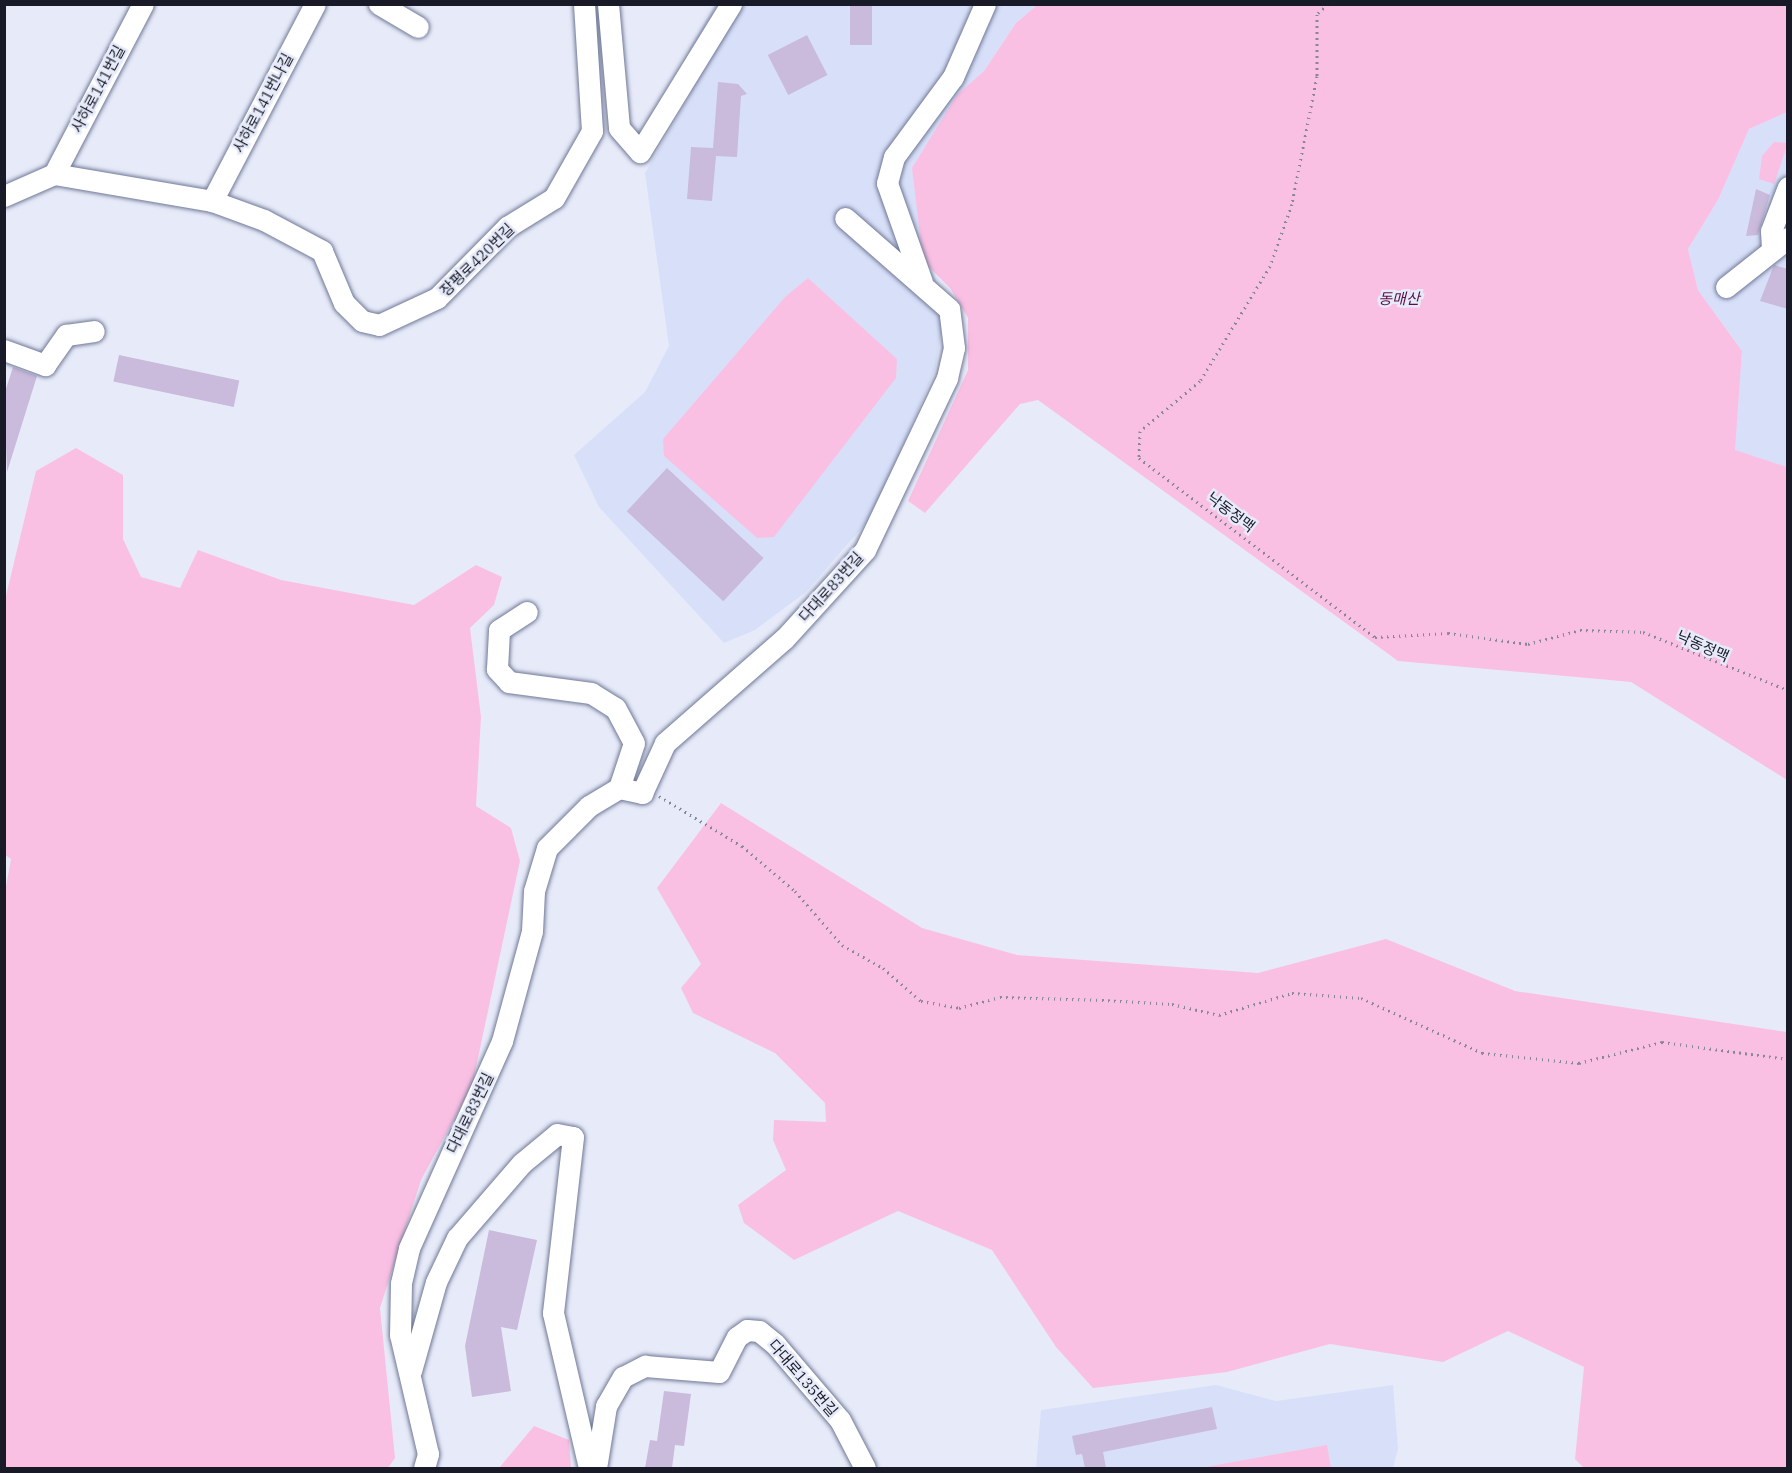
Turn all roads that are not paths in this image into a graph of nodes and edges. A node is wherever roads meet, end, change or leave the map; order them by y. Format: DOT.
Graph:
graph roads {
  1 [pos="143,4"];
  2 [pos="315,4"];
  3 [pos="379,4"];
  4 [pos="584,4"];
  5 [pos="608,4"];
  6 [pos="731,4"];
  7 [pos="986,4"];
  8 [pos="418,27"];
  9 [pos="54,174"];
  10 [pos="1788,188"];
  11 [pos="4,196"];
  12 [pos="212,201"];
  13 [pos="845,218"];
  14 [pos="1782,247"];
  15 [pos="1726,287"];
  16 [pos="924,288"];
  17 [pos="94,331"];
  18 [pos="4,350"];
  19 [pos="527,612"];
  20 [pos="619,788"];
  21 [pos="410,1374"];
  22 [pos="424,1468"];
  23 [pos="589,1468"];
  24 [pos="596,1468"];
  25 [pos="865,1468"];
  1 -- 9 [label="street, 사하로141번길"];
  2 -- 12 [label="street, 사하로141번나길"];
  3 -- 8 [label="street"];
  4 -- 12 [label="street, 장평로420번길"];
  5 -- 6 [label="street"];
  7 -- 16 [label="street"];
  9 -- 11 [label="street"];
  9 -- 12 [label="street, 장평로420번길"];
  10 -- 14 [label="street"];
  13 -- 16 [label="street, 다대로83번길"];
  14 -- 15 [label="street"];
  16 -- 20 [label="street, 다대로83번길"];
  17 -- 18 [label="street"];
  19 -- 20 [label="street"];
  20 -- 21 [label="street, 다대로83번길"];
  21 -- 22 [label="street, 다대로83번길"];
  21 -- 23 [label="street"];
  24 -- 25 [label="street, 다대로135번길"];
}
